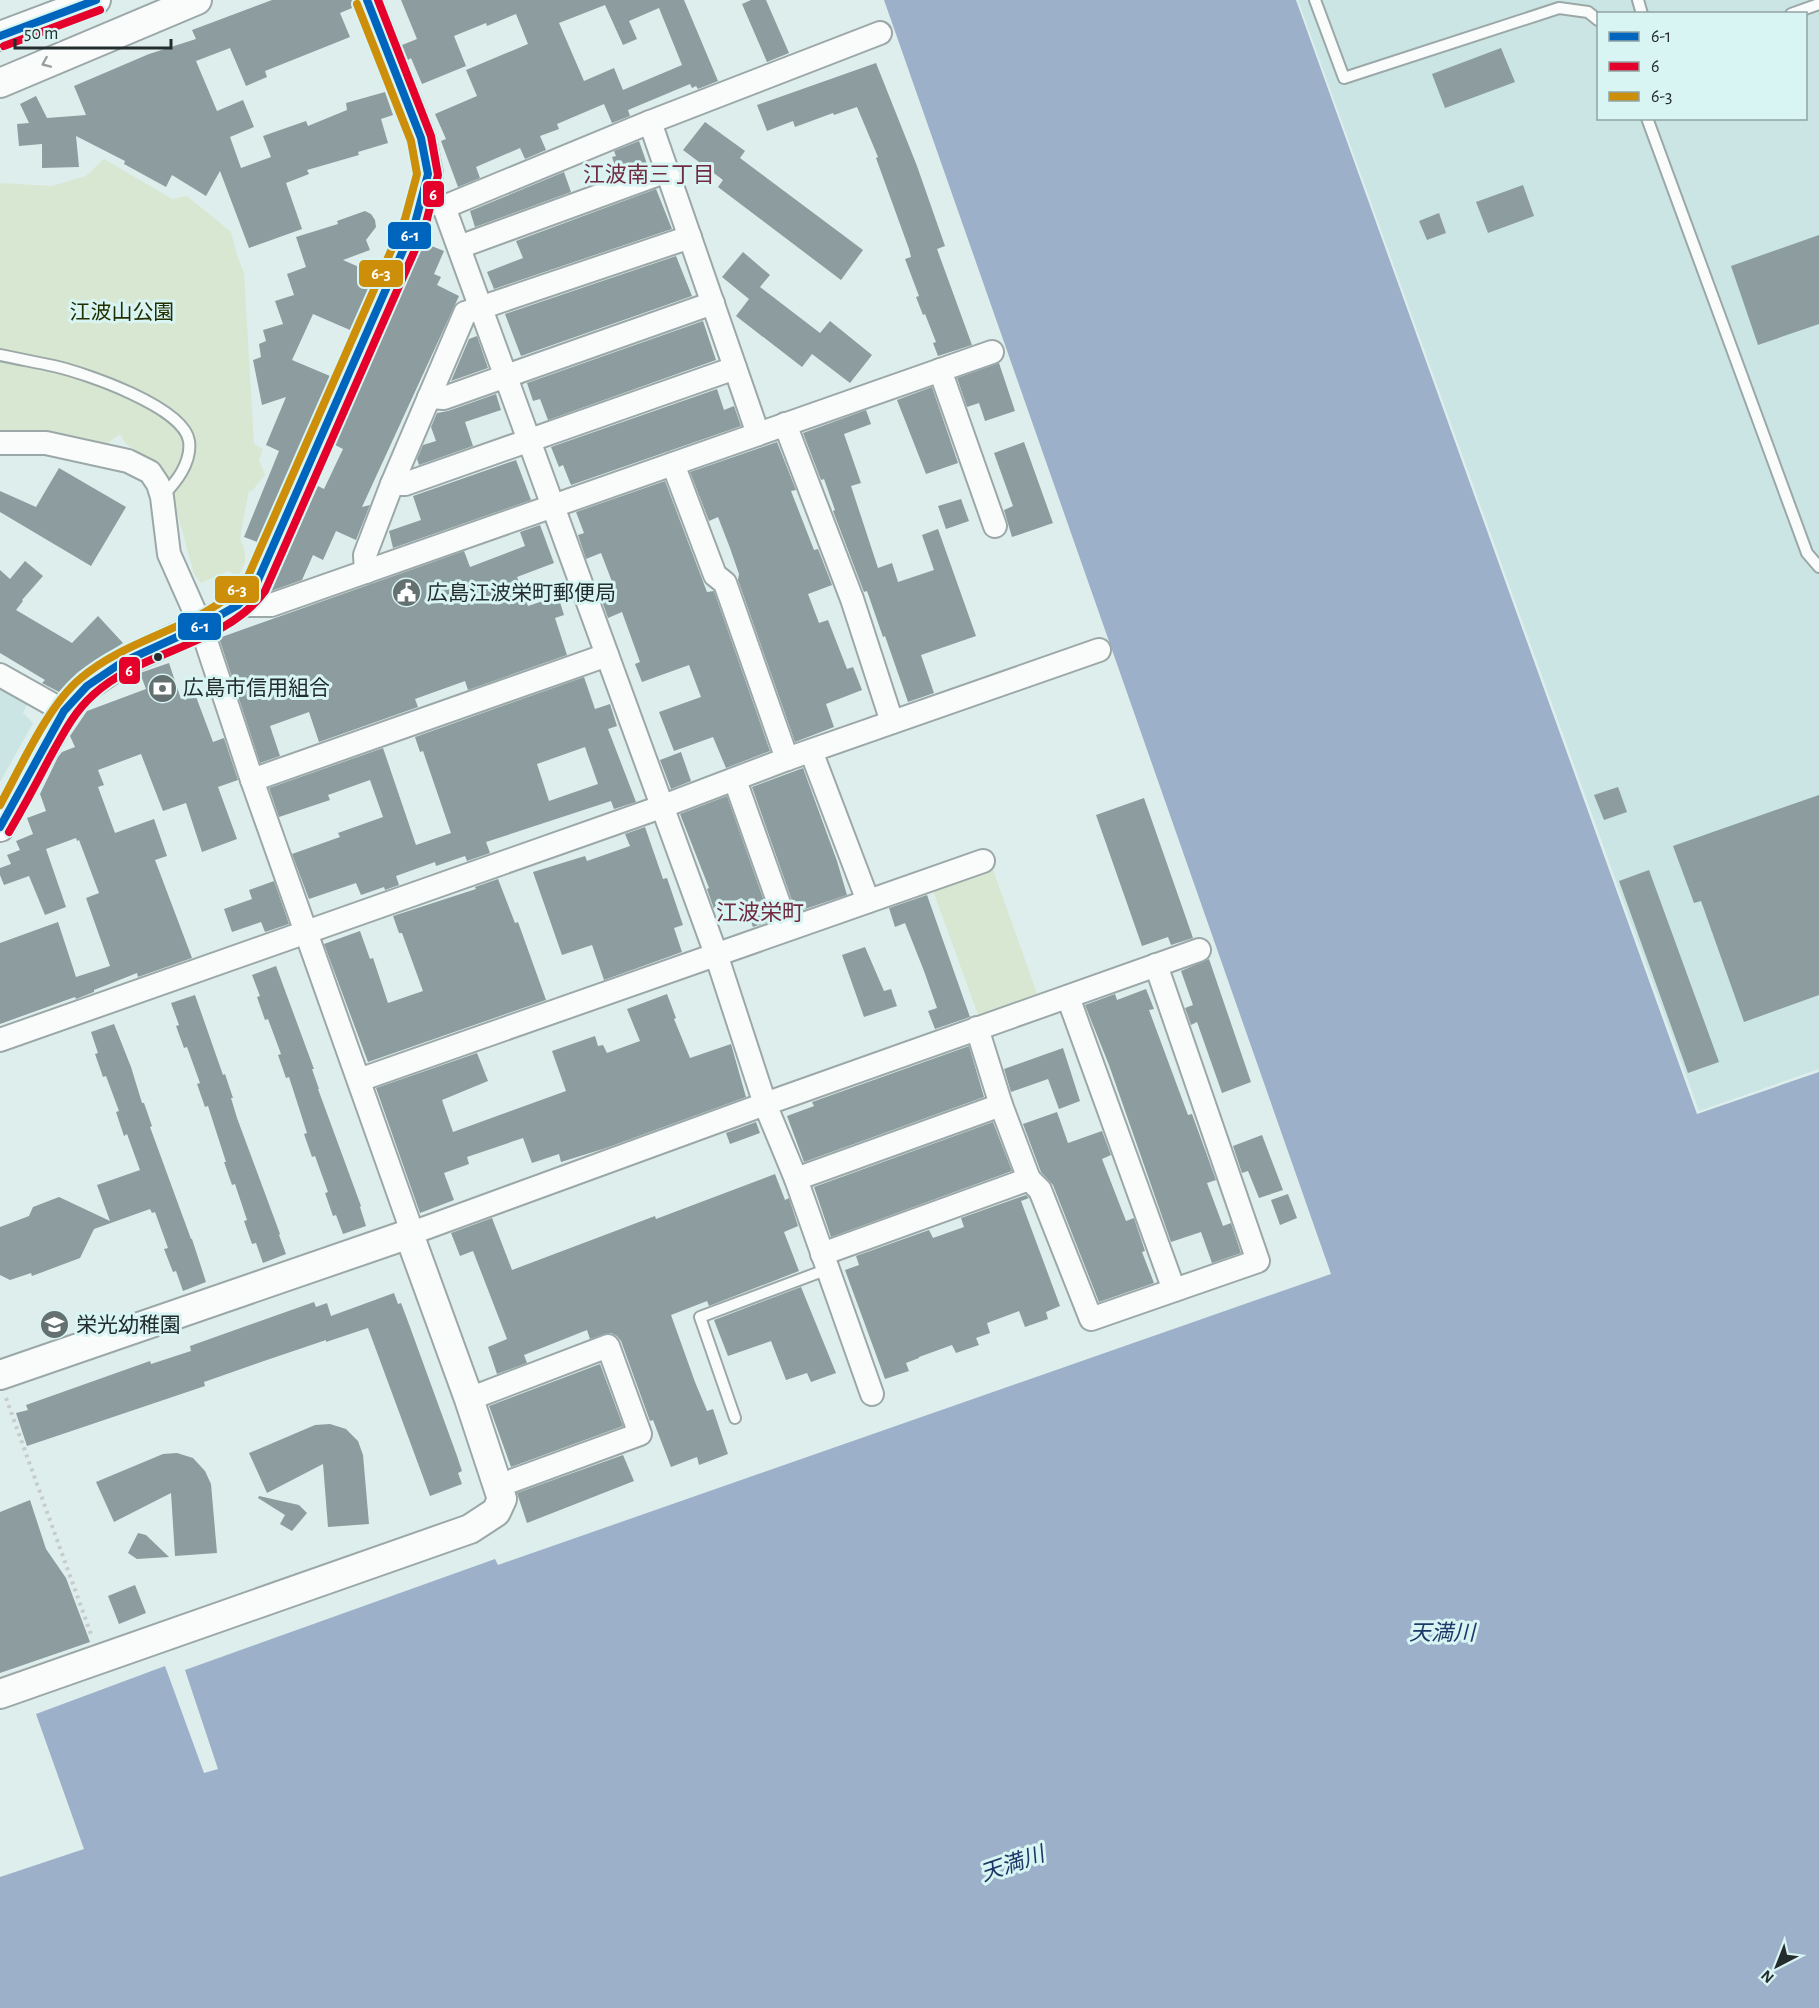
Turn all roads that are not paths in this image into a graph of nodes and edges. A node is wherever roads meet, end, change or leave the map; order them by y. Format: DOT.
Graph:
graph roads {
  1 [pos="96,0"];
  2 [pos="197,0"];
  3 [pos="367,0"];
  4 [pos="1315,0"];
  5 [pos="1819,4"];
  6 [pos="1797,12"];
  7 [pos="1597,19"];
  8 [pos="879,33"];
  9 [pos="0,36"];
  10 [pos="0,83"];
  11 [pos="1648,120"];
  12 [pos="650,122"];
  13 [pos="667,171"];
  14 [pos="434,202"];
  15 [pos="690,237"];
  16 [pos="459,247"];
  17 [pos="713,303"];
  18 [pos="481,308"];
  19 [pos="992,352"];
  20 [pos="0,355"];
  21 [pos="735,368"];
  22 [pos="940,370"];
  23 [pos="506,376"];
  24 [pos="429,397"];
  25 [pos="785,424"];
  26 [pos="758,434"];
  27 [pos="528,439"];
  28 [pos="0,443"];
  29 [pos="673,464"];
  30 [pos="392,484"];
  31 [pos="162,497"];
  32 [pos="552,506"];
  33 [pos="996,526"];
  34 [pos="1819,567"];
  35 [pos="366,573"];
  36 [pos="238,605"];
  37 [pos="201,626"];
  38 [pos="1099,650"];
  39 [pos="607,655"];
  40 [pos="0,675"];
  41 [pos="64,711"];
  42 [pos="892,722"];
  43 [pos="811,751"];
  44 [pos="787,759"];
  45 [pos="252,780"];
  46 [pos="735,780"];
  47 [pos="662,807"];
  48 [pos="0,827"];
  49 [pos="983,861"];
  50 [pos="868,901"];
  51 [pos="788,929"];
  52 [pos="306,933"];
  53 [pos="1199,950"];
  54 [pos="716,954"];
  55 [pos="1156,966"];
  56 [pos="1068,997"];
  57 [pos="977,1028"];
  58 [pos="0,1040"];
  59 [pos="359,1080"];
  60 [pos="765,1104"];
  61 [pos="1001,1105"];
  62 [pos="796,1179"];
  63 [pos="1029,1179"];
  64 [pos="409,1234"];
  65 [pos="825,1262"];
  66 [pos="1174,1290"];
  67 [pos="3,1386"];
  68 [pos="872,1394"];
  69 [pos="469,1399"];
  70 [pos="735,1418"];
  71 [pos="498,1486"];
  72 [pos="0,1694"];
  1 -- 9 [label="street"];
  2 -- 10 [label="street, one-way"];
  3 -- 14 [label="street"];
  4 -- 7 [label="lane"];
  5 -- 6 [label="lane"];
  8 -- 12 [label="street"];
  11 -- 34 [label="lane"];
  12 -- 13 [label="street"];
  12 -- 14 [label="street"];
  13 -- 15 [label="street"];
  13 -- 16 [label="street"];
  14 -- 16 [label="street"];
  14 -- 36 [label="street"];
  15 -- 17 [label="street"];
  15 -- 18 [label="street"];
  16 -- 18 [label="street"];
  17 -- 21 [label="street"];
  17 -- 23 [label="street"];
  18 -- 23 [label="street"];
  18 -- 24 [label="street"];
  19 -- 22 [label="street"];
  20 -- 31 [label="lane"];
  21 -- 26 [label="street"];
  21 -- 27 [label="street"];
  22 -- 25 [label="street"];
  22 -- 33 [label="street"];
  23 -- 24 [label="street"];
  23 -- 27 [label="street"];
  24 -- 30 [label="street"];
  25 -- 26 [label="street"];
  25 -- 42 [label="street"];
  26 -- 29 [label="street"];
  27 -- 30 [label="street"];
  27 -- 32 [label="street"];
  28 -- 31 [label="street"];
  29 -- 32 [label="street"];
  29 -- 44 [label="street"];
  30 -- 35 [label="street"];
  31 -- 37 [label="street"];
  32 -- 35 [label="street"];
  32 -- 39 [label="street"];
  35 -- 36 [label="street"];
  36 -- 37 [label="street"];
  37 -- 41 [label="street"];
  37 -- 45 [label="street"];
  38 -- 42 [label="street"];
  39 -- 45 [label="street"];
  39 -- 47 [label="street"];
  40 -- 41 [label="street"];
  41 -- 48 [label="street"];
  42 -- 43 [label="street"];
  43 -- 44 [label="street"];
  43 -- 50 [label="street"];
  44 -- 46 [label="street"];
  45 -- 52 [label="street"];
  46 -- 47 [label="street"];
  46 -- 51 [label="street"];
  47 -- 52 [label="street"];
  47 -- 54 [label="street"];
  49 -- 50 [label="street"];
  50 -- 51 [label="street"];
  51 -- 54 [label="street"];
  52 -- 58 [label="street"];
  52 -- 59 [label="street"];
  53 -- 55 [label="street"];
  54 -- 59 [label="street"];
  54 -- 60 [label="street"];
  55 -- 56 [label="street"];
  55 -- 66 [label="street"];
  56 -- 57 [label="street"];
  56 -- 66 [label="street"];
  57 -- 60 [label="street"];
  57 -- 61 [label="street"];
  59 -- 64 [label="street"];
  60 -- 62 [label="street"];
  60 -- 64 [label="street"];
  61 -- 62 [label="street"];
  61 -- 63 [label="street"];
  62 -- 65 [label="street"];
  63 -- 65 [label="street"];
  63 -- 66 [label="street"];
  64 -- 67 [label="street"];
  64 -- 69 [label="street"];
  65 -- 68 [label="street"];
  65 -- 70 [label="lane"];
  69 -- 71 [label="street"];
  69 -- 71 [label="street"];
  71 -- 72 [label="street"];
}
